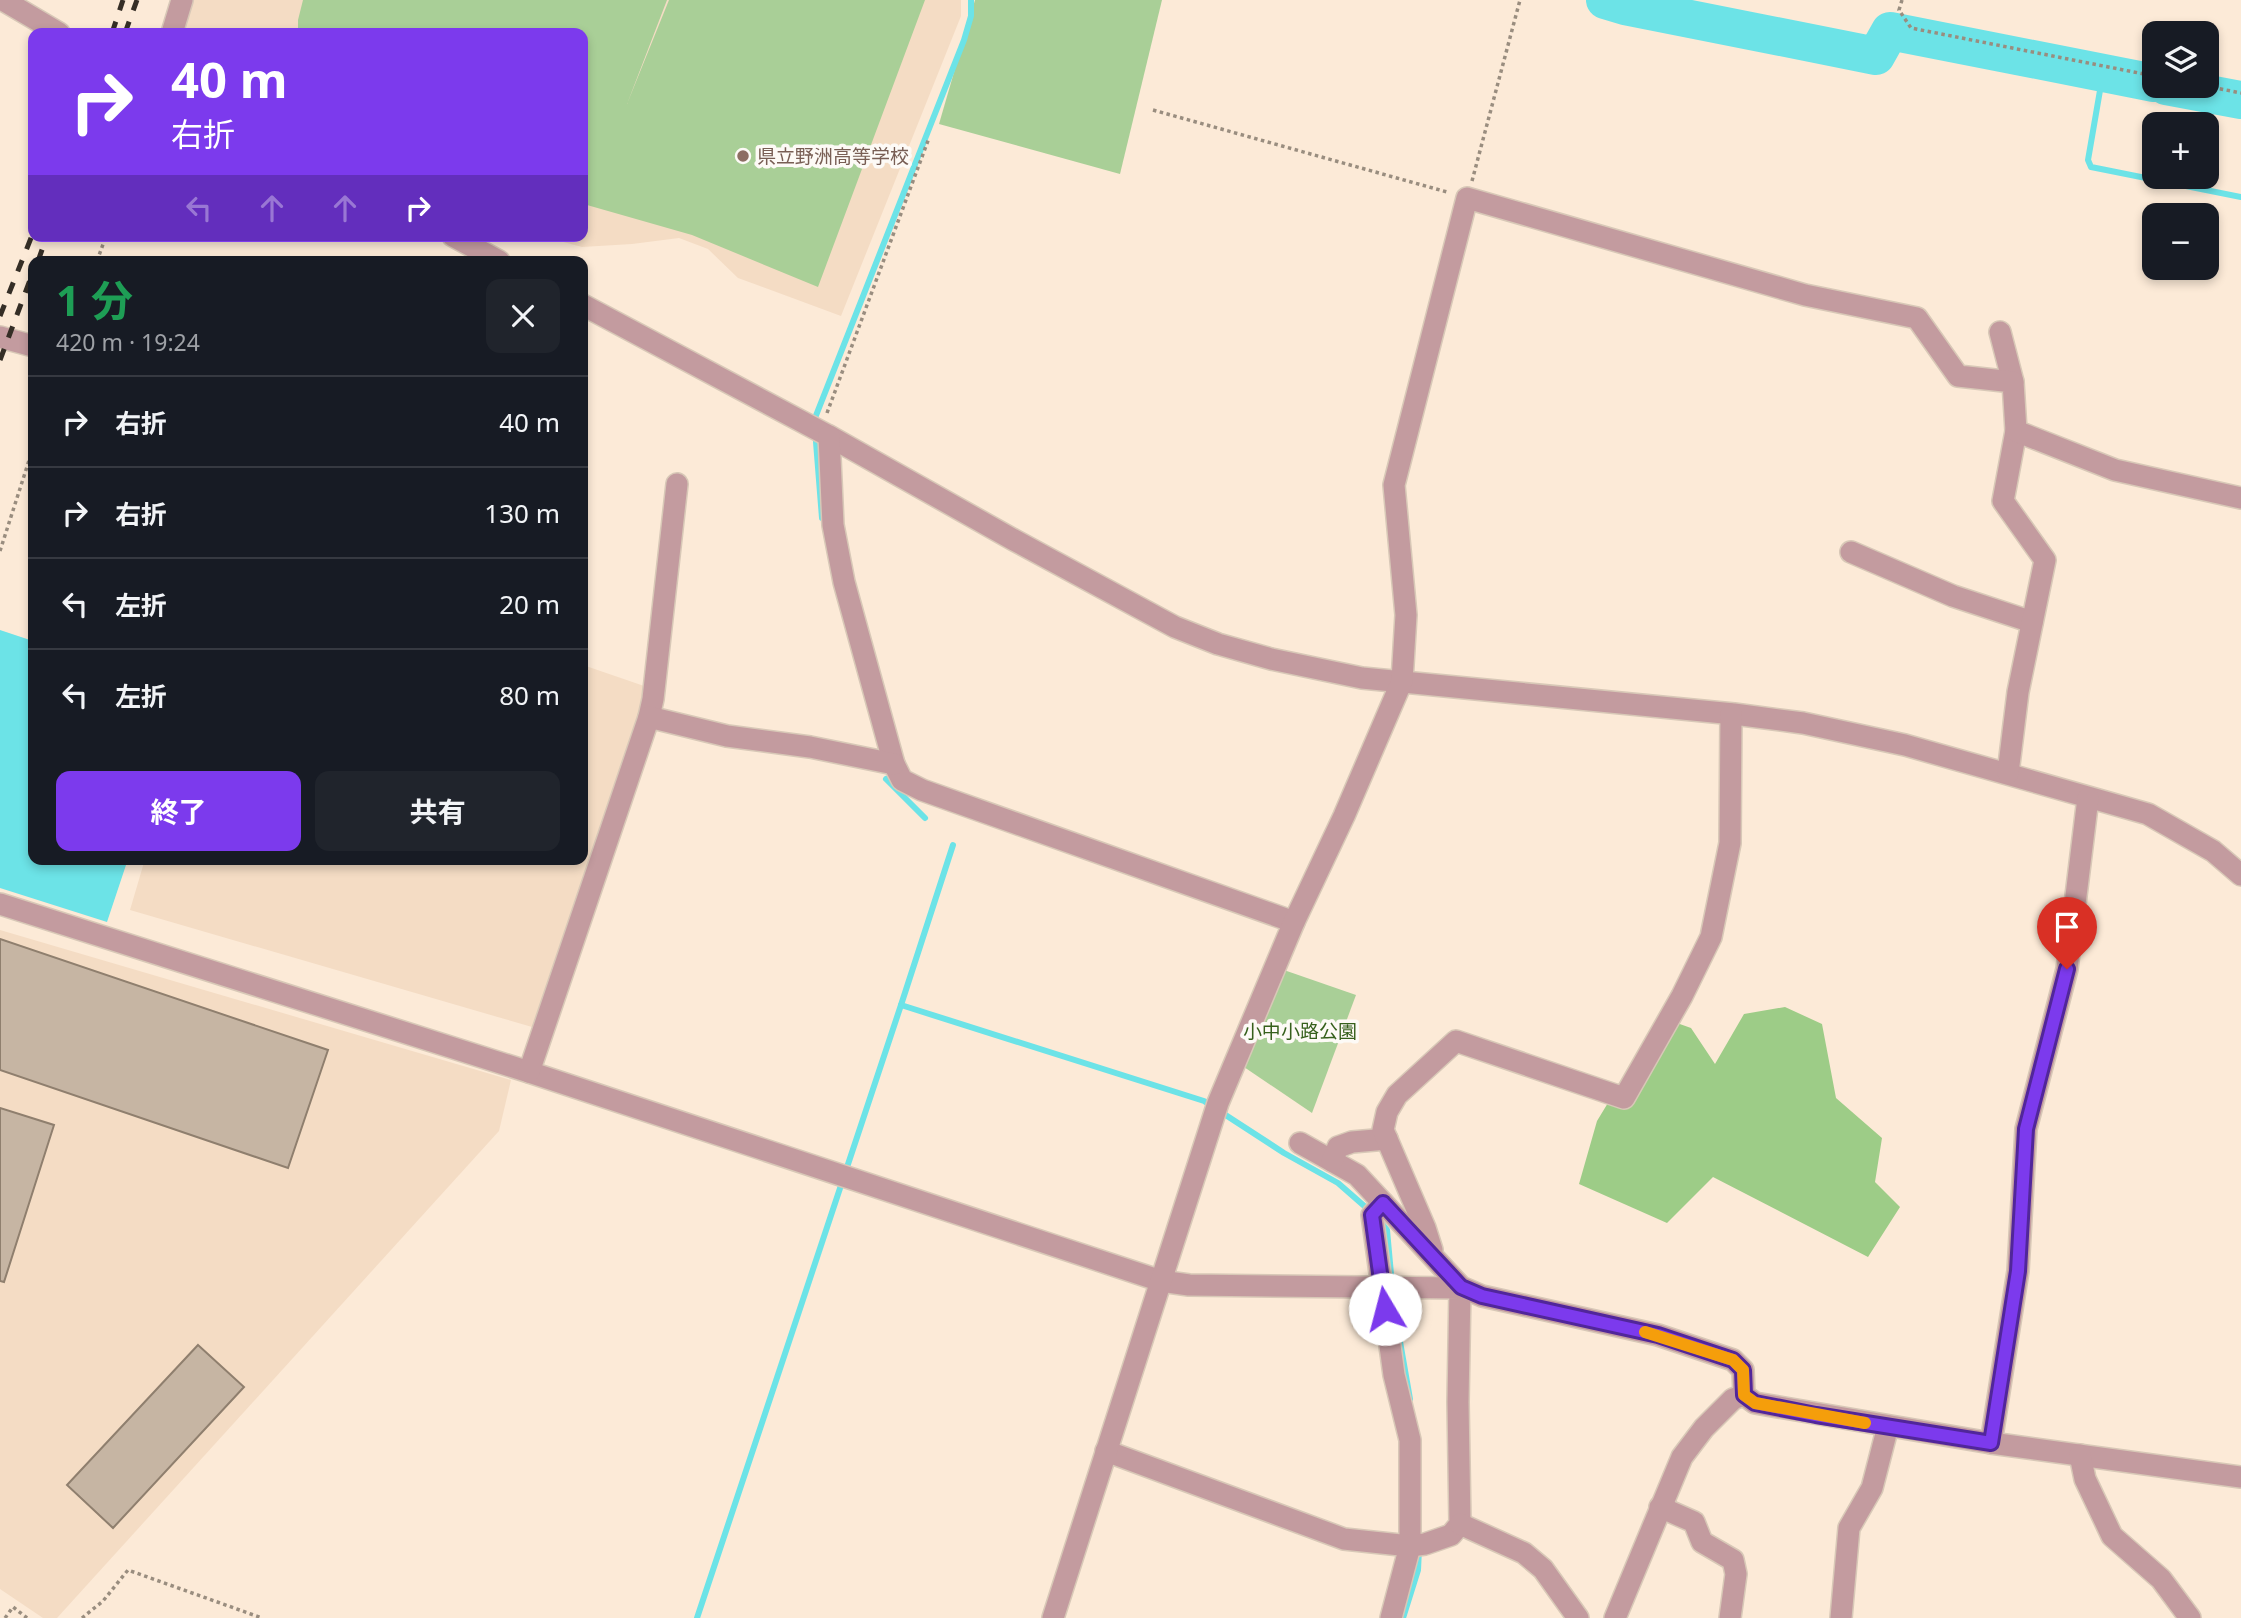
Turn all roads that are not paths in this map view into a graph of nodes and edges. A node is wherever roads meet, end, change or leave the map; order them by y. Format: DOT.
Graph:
graph roads {
  1 [pos="3,0"];
  2 [pos="182,0"];
  3 [pos="51,28"];
  4 [pos="174,28"];
  5 [pos="464,242"];
  6 [pos="490,256"];
  7 [pos="588,308"];
  8 [pos="2000,332"];
  9 [pos="0,337"];
  10 [pos="28,345"];
  11 [pos="2013,382"];
  12 [pos="2016,431"];
  13 [pos="829,436"];
  14 [pos="677,484"];
  15 [pos="2241,498"];
  16 [pos="1851,552"];
  17 [pos="2032,622"];
  18 [pos="1402,681"];
  19 [pos="1731,714"];
  20 [pos="649,717"];
  21 [pos="894,764"];
  22 [pos="2008,774"];
  23 [pos="2088,798"];
  24 [pos="2241,875"];
  25 [pos="0,904"];
  26 [pos="1294,922"];
  27 [pos="529,1072"];
  28 [pos="1387,1139"];
  29 [pos="1300,1143"];
  30 [pos="1332,1161"];
  31 [pos="1383,1203"];
  32 [pos="1434,1259"];
  33 [pos="1161,1281"];
  34 [pos="1382,1286"];
  35 [pos="1744,1395"];
  36 [pos="1888,1426"];
  37 [pos="1991,1443"];
  38 [pos="1106,1451"];
  39 [pos="2080,1455"];
  40 [pos="2241,1477"];
  41 [pos="1660,1507"];
  42 [pos="1460,1524"];
  43 [pos="1410,1546"];
  44 [pos="1053,1618"];
  45 [pos="1391,1618"];
  46 [pos="1578,1618"];
  47 [pos="1615,1618"];
  48 [pos="1730,1618"];
  49 [pos="1841,1618"];
  50 [pos="2190,1618"];
  1 -- 3 [label="street"];
  2 -- 4 [label="street"];
  5 -- 6 [label="street"];
  7 -- 13 [label="street"];
  8 -- 11 [label="street"];
  9 -- 10 [label="street"];
  11 -- 12 [label="street"];
  11 -- 18 [label="street"];
  12 -- 15 [label="street"];
  12 -- 17 [label="street"];
  13 -- 18 [label="street"];
  13 -- 21 [label="street"];
  14 -- 20 [label="street"];
  16 -- 17 [label="street"];
  17 -- 22 [label="street"];
  18 -- 19 [label="street"];
  18 -- 26 [label="street"];
  19 -- 22 [label="street"];
  19 -- 28 [label="street"];
  20 -- 21 [label="street"];
  20 -- 27 [label="street"];
  21 -- 26 [label="street"];
  22 -- 23 [label="street"];
  23 -- 24 [label="street"];
  23 -- 37 [label="street"];
  25 -- 27 [label="street"];
  26 -- 33 [label="street"];
  27 -- 33 [label="street"];
  28 -- 30 [label="street"];
  28 -- 32 [label="street"];
  29 -- 30 [label="street"];
  30 -- 31 [label="street"];
  31 -- 32 [label="street"];
  31 -- 34 [label="street"];
  32 -- 35 [label="street"];
  33 -- 34 [label="street"];
  33 -- 38 [label="street"];
  34 -- 42 [label="street"];
  34 -- 43 [label="street"];
  35 -- 36 [label="street"];
  35 -- 41 [label="street"];
  36 -- 37 [label="street"];
  36 -- 49 [label="street"];
  37 -- 39 [label="street"];
  38 -- 43 [label="street"];
  38 -- 44 [label="street"];
  39 -- 40 [label="street"];
  39 -- 50 [label="street"];
  41 -- 47 [label="street"];
  41 -- 48 [label="street"];
  42 -- 43 [label="street"];
  42 -- 46 [label="street"];
  43 -- 45 [label="street"];
}
